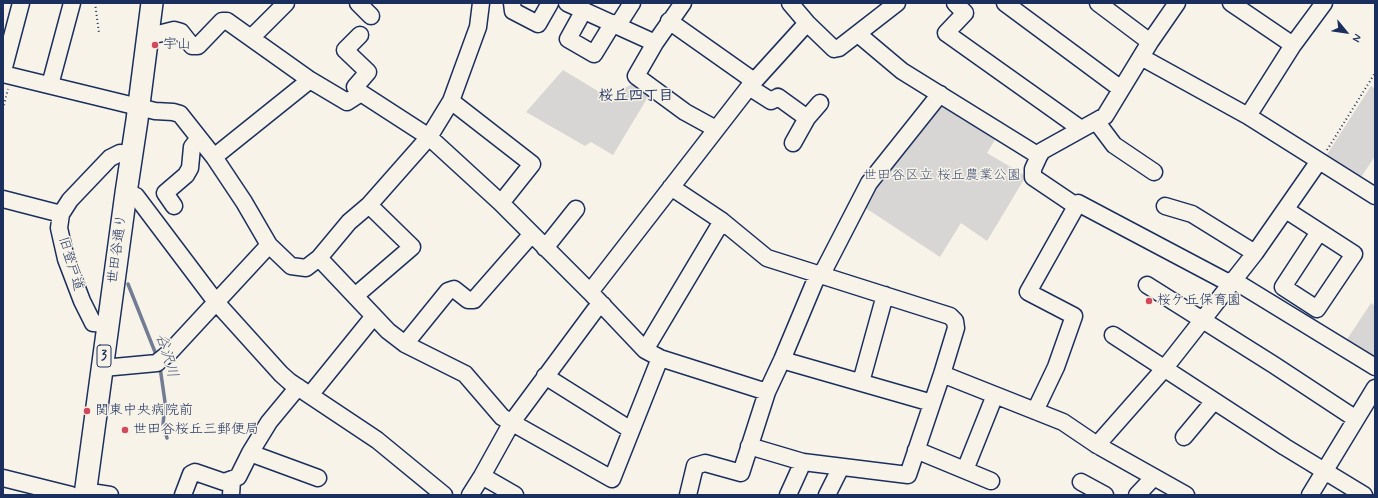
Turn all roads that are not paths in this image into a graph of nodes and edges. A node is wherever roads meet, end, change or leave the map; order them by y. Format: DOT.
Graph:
graph roads {
  1 [pos="21,3"];
  2 [pos="72,3"];
  3 [pos="152,3"];
  4 [pos="286,3"];
  5 [pos="358,3"];
  6 [pos="481,3"];
  7 [pos="512,3"];
  8 [pos="550,3"];
  9 [pos="567,3"];
  10 [pos="632,3"];
  11 [pos="683,3"];
  12 [pos="790,3"];
  13 [pos="897,3"];
  14 [pos="956,3"];
  15 [pos="1005,3"];
  16 [pos="1098,3"];
  17 [pos="1177,3"];
  18 [pos="1324,3"];
  19 [pos="1237,5"];
  20 [pos="584,10"];
  21 [pos="371,16"];
  22 [pos="669,21"];
  23 [pos="807,23"];
  24 [pos="615,24"];
  25 [pos="148,34"];
  26 [pos="858,34"];
  27 [pos="360,35"];
  28 [pos="251,38"];
  29 [pos="1150,42"];
  30 [pos="655,43"];
  31 [pos="1293,45"];
  32 [pos="1141,57"];
  33 [pos="6,74"];
  34 [pos="310,80"];
  35 [pos="751,84"];
  36 [pos="50,85"];
  37 [pos="1121,89"];
  38 [pos="361,93"];
  39 [pos="940,94"];
  40 [pos="450,101"];
  41 [pos="820,104"];
  42 [pos="139,106"];
  43 [pos="1248,116"];
  44 [pos="808,118"];
  45 [pos="1096,120"];
  46 [pos="716,129"];
  47 [pos="1081,129"];
  48 [pos="429,137"];
  49 [pos="200,138"];
  50 [pos="793,143"];
  51 [pos="132,154"];
  52 [pos="1039,156"];
  53 [pos="214,157"];
  54 [pos="1319,161"];
  55 [pos="1154,172"];
  56 [pos="671,187"];
  57 [pos="126,193"];
  58 [pos="1375,196"];
  59 [pos="3,199"];
  60 [pos="501,203"];
  61 [pos="174,206"];
  62 [pos="369,206"];
  63 [pos="1076,206"];
  64 [pos="1165,206"];
  65 [pos="576,208"];
  66 [pos="1286,210"];
  67 [pos="61,214"];
  68 [pos="722,222"];
  69 [pos="1319,232"];
  70 [pos="531,235"];
  71 [pos="269,245"];
  72 [pos="545,248"];
  73 [pos="1255,253"];
  74 [pos="318,258"];
  75 [pos="820,274"];
  76 [pos="1232,282"];
  77 [pos="1147,285"];
  78 [pos="590,292"];
  79 [pos="885,295"];
  80 [pos="355,296"];
  81 [pos="216,302"];
  82 [pos="603,305"];
  83 [pos="374,316"];
  84 [pos="1202,320"];
  85 [pos="108,324"];
  86 [pos="1113,335"];
  87 [pos="405,344"];
  88 [pos="645,350"];
  89 [pos="660,358"];
  90 [pos="782,360"];
  91 [pos="1375,367"];
  92 [pos="103,368"];
  93 [pos="1164,369"];
  94 [pos="942,374"];
  95 [pos="545,376"];
  96 [pos="861,382"];
  97 [pos="1375,388"];
  98 [pos="304,391"];
  99 [pos="767,392"];
  100 [pos="995,395"];
  101 [pos="1214,401"];
  102 [pos="932,403"];
  103 [pos="1035,411"];
  104 [pos="1356,418"];
  105 [pos="512,422"];
  106 [pos="632,430"];
  107 [pos="1184,438"];
  108 [pos="749,446"];
  109 [pos="1097,446"];
  110 [pos="916,450"];
  111 [pos="250,453"];
  112 [pos="803,462"];
  113 [pos="841,467"];
  114 [pos="965,470"];
  115 [pos="1324,470"];
  116 [pos="482,476"];
  117 [pos="1154,477"];
  118 [pos="3,478"];
  119 [pos="318,478"];
  120 [pos="991,481"];
  121 [pos="1081,482"];
  122 [pos="232,487"];
  123 [pos="71,495"];
  124 [pos="85,495"];
  125 [pos="92,495"];
  126 [pos="110,495"];
  127 [pos="182,495"];
  128 [pos="444,495"];
  129 [pos="470,495"];
  130 [pos="515,495"];
  131 [pos="688,495"];
  132 [pos="788,495"];
  133 [pos="827,495"];
  134 [pos="1105,495"];
  135 [pos="1137,495"];
  136 [pos="1186,495"];
  137 [pos="1310,495"];
  138 [pos="1364,495"];
  1 -- 33 [label="street"];
  2 -- 36 [label="street"];
  3 -- 25 [label="main road, 世田谷通り / 3"];
  4 -- 28 [label="street"];
  5 -- 21 [label="street"];
  6 -- 40 [label="street"];
  7 -- 8 [label="street"];
  9 -- 20 [label="street"];
  10 -- 24 [label="street"];
  11 -- 22 [label="street"];
  12 -- 23 [label="street"];
  13 -- 26 [label="street"];
  14 -- 47 [label="street"];
  15 -- 37 [label="street"];
  16 -- 29 [label="street"];
  17 -- 29 [label="street"];
  18 -- 31 [label="street"];
  19 -- 31 [label="street"];
  20 -- 24 [label="street"];
  20 -- 24 [label="street"];
  22 -- 30 [label="street"];
  22 -- 35 [label="street"];
  23 -- 26 [label="street"];
  23 -- 35 [label="street"];
  24 -- 30 [label="street"];
  25 -- 28 [label="street"];
  25 -- 42 [label="main road, 世田谷通り / 3"];
  26 -- 39 [label="street"];
  27 -- 38 [label="street"];
  28 -- 34 [label="street"];
  29 -- 32 [label="street"];
  30 -- 46 [label="street"];
  31 -- 43 [label="street"];
  32 -- 37 [label="street"];
  32 -- 43 [label="street"];
  33 -- 36 [label="street"];
  34 -- 38 [label="street"];
  34 -- 53 [label="street"];
  35 -- 44 [label="street"];
  35 -- 46 [label="street"];
  36 -- 42 [label="street"];
  37 -- 45 [label="street"];
  38 -- 48 [label="street"];
  39 -- 52 [label="street"];
  39 -- 75 [label="street"];
  40 -- 48 [label="street"];
  40 -- 60 [label="street"];
  41 -- 44 [label="street"];
  42 -- 49 [label="street"];
  42 -- 51 [label="main road, 世田谷通り / 3"];
  43 -- 54 [label="street"];
  44 -- 50 [label="street"];
  45 -- 47 [label="street"];
  45 -- 55 [label="street"];
  46 -- 56 [label="street"];
  47 -- 52 [label="street"];
  48 -- 60 [label="street"];
  48 -- 62 [label="street"];
  49 -- 53 [label="street"];
  49 -- 61 [label="street"];
  51 -- 57 [label="main road, 世田谷通り / 3"];
  51 -- 67 [label="street"];
  52 -- 63 [label="street"];
  53 -- 71 [label="street"];
  54 -- 58 [label="street"];
  54 -- 66 [label="street"];
  56 -- 68 [label="street"];
  56 -- 78 [label="street"];
  57 -- 81 [label="street"];
  57 -- 85 [label="main road, 世田谷通り / 3"];
  59 -- 67 [label="street"];
  60 -- 70 [label="street"];
  62 -- 74 [label="street"];
  62 -- 80 [label="street"];
  63 -- 76 [label="street"];
  63 -- 103 [label="street"];
  64 -- 73 [label="street"];
  65 -- 72 [label="street"];
  66 -- 69 [label="street"];
  66 -- 73 [label="street"];
  67 -- 85 [label="street, 旧登戸道"];
  68 -- 75 [label="street"];
  68 -- 88 [label="street"];
  69 -- 69 [label="street"];
  70 -- 72 [label="street"];
  70 -- 87 [label="street"];
  71 -- 74 [label="street"];
  71 -- 81 [label="street"];
  72 -- 78 [label="street"];
  73 -- 76 [label="street"];
  74 -- 80 [label="street"];
  75 -- 79 [label="street"];
  75 -- 90 [label="street"];
  76 -- 84 [label="street"];
  76 -- 91 [label="street"];
  77 -- 84 [label="street"];
  78 -- 82 [label="street"];
  79 -- 94 [label="street"];
  79 -- 96 [label="street"];
  80 -- 83 [label="street"];
  81 -- 92 [label="street"];
  81 -- 98 [label="street"];
  82 -- 88 [label="street"];
  82 -- 95 [label="street"];
  83 -- 87 [label="street"];
  83 -- 98 [label="street"];
  84 -- 93 [label="street"];
  84 -- 104 [label="street"];
  85 -- 92 [label="main road, 世田谷通り / 3"];
  86 -- 93 [label="street"];
  87 -- 105 [label="street"];
  88 -- 89 [label="street"];
  89 -- 99 [label="street"];
  89 -- 106 [label="street"];
  90 -- 96 [label="street"];
  90 -- 99 [label="street"];
  92 -- 124 [label="main road, 世田谷通り / 3"];
  93 -- 101 [label="street"];
  93 -- 109 [label="street"];
  94 -- 100 [label="street"];
  94 -- 102 [label="street"];
  95 -- 105 [label="street"];
  95 -- 106 [label="street"];
  96 -- 102 [label="street"];
  97 -- 104 [label="street"];
  98 -- 111 [label="street"];
  98 -- 128 [label="street"];
  99 -- 108 [label="street"];
  100 -- 103 [label="street"];
  100 -- 114 [label="street"];
  101 -- 107 [label="street"];
  101 -- 115 [label="street"];
  102 -- 110 [label="street"];
  103 -- 109 [label="street"];
  104 -- 115 [label="street"];
  105 -- 106 [label="street"];
  105 -- 116 [label="street"];
  108 -- 112 [label="street"];
  108 -- 131 [label="street"];
  109 -- 117 [label="street"];
  110 -- 113 [label="street"];
  110 -- 114 [label="street"];
  111 -- 119 [label="street"];
  111 -- 122 [label="street"];
  112 -- 113 [label="street"];
  112 -- 132 [label="street"];
  113 -- 133 [label="street"];
  114 -- 120 [label="street"];
  115 -- 137 [label="street"];
  115 -- 138 [label="street"];
  116 -- 129 [label="street"];
  116 -- 130 [label="street"];
  117 -- 135 [label="street"];
  117 -- 136 [label="street"];
  118 -- 123 [label="street"];
  121 -- 134 [label="street"];
  122 -- 127 [label="street"];
  125 -- 126 [label="street"];
}
